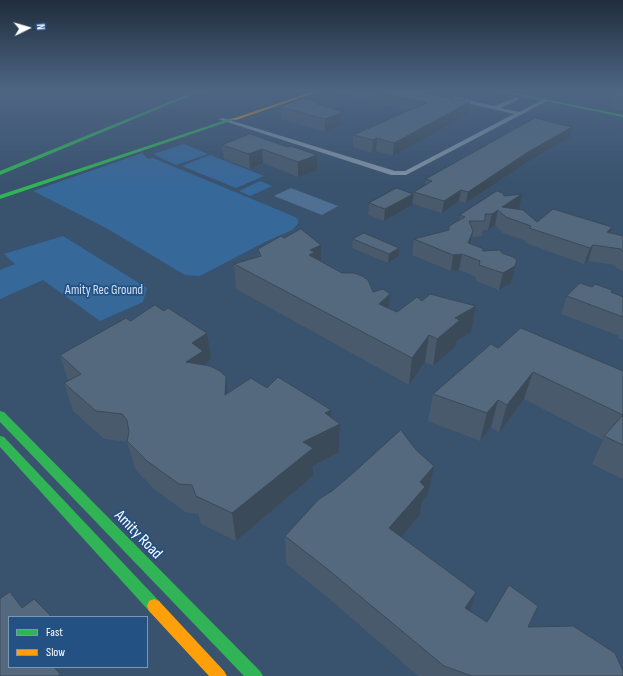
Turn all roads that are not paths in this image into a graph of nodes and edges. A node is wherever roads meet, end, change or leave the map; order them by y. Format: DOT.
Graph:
graph roads {
  1 [pos="109,123"];
  2 [pos="122,123"];
  3 [pos="216,123"];
  4 [pos="217,123"];
  5 [pos="232,123"];
  6 [pos="504,123"];
  7 [pos="0,166"];
  8 [pos="0,173"];
  9 [pos="0,194"];
  10 [pos="0,197"];
  11 [pos="0,415"];
  12 [pos="0,440"];
  13 [pos="27,442"];
  14 [pos="6,456"];
  15 [pos="219,676"];
  16 [pos="256,676"];
  1 -- 7 [label="street"];
  2 -- 8 [label="street"];
  3 -- 9 [label="street"];
  4 -- 10 [label="street"];
  5 -- 6 [label="street"];
  11 -- 13 [label="street, Amity Road"];
  12 -- 14 [label="street"];
  13 -- 14 [label="street"];
  13 -- 16 [label="street, Amity Road"];
  14 -- 15 [label="street"];
}
